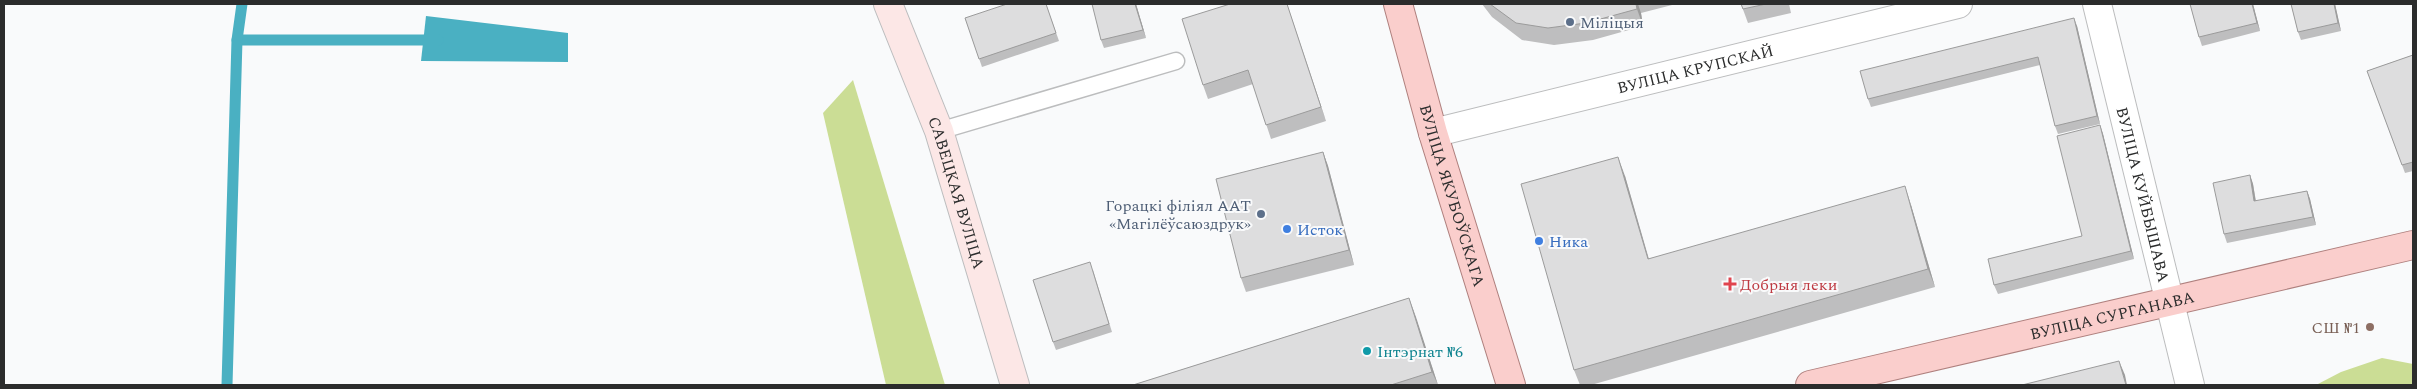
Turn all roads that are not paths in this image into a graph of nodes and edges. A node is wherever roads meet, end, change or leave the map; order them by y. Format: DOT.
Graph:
graph roads {
  1 [pos="888,4"];
  2 [pos="1398,4"];
  3 [pos="1958,4"];
  4 [pos="2098,4"];
  5 [pos="1176,61"];
  6 [pos="939,131"];
  7 [pos="1434,133"];
  8 [pos="2413,245"];
  9 [pos="2169,301"];
  10 [pos="1016,385"];
  11 [pos="1511,385"];
  12 [pos="1810,385"];
  13 [pos="2190,385"];
  1 -- 6 [label="main road, САВЕЦКАЯ ВУЛІЦА"];
  2 -- 7 [label="main road, ВУЛІЦА ЯКУБОЎСКАГА"];
  3 -- 7 [label="street, ВУЛІЦА КРУПСКАЙ"];
  4 -- 9 [label="street, ВУЛІЦА КУЙБЫШАВА"];
  5 -- 6 [label="lane"];
  6 -- 10 [label="main road, САВЕЦКАЯ ВУЛІЦА"];
  7 -- 11 [label="main road, ВУЛІЦА ЯКУБОЎСКАГА"];
  8 -- 9 [label="main road, ВУЛІЦА СУРГАНАВА"];
  9 -- 12 [label="main road, ВУЛІЦА СУРГАНАВА"];
  9 -- 13 [label="street, ВУЛІЦА КУЙБЫШАВА"];
}
